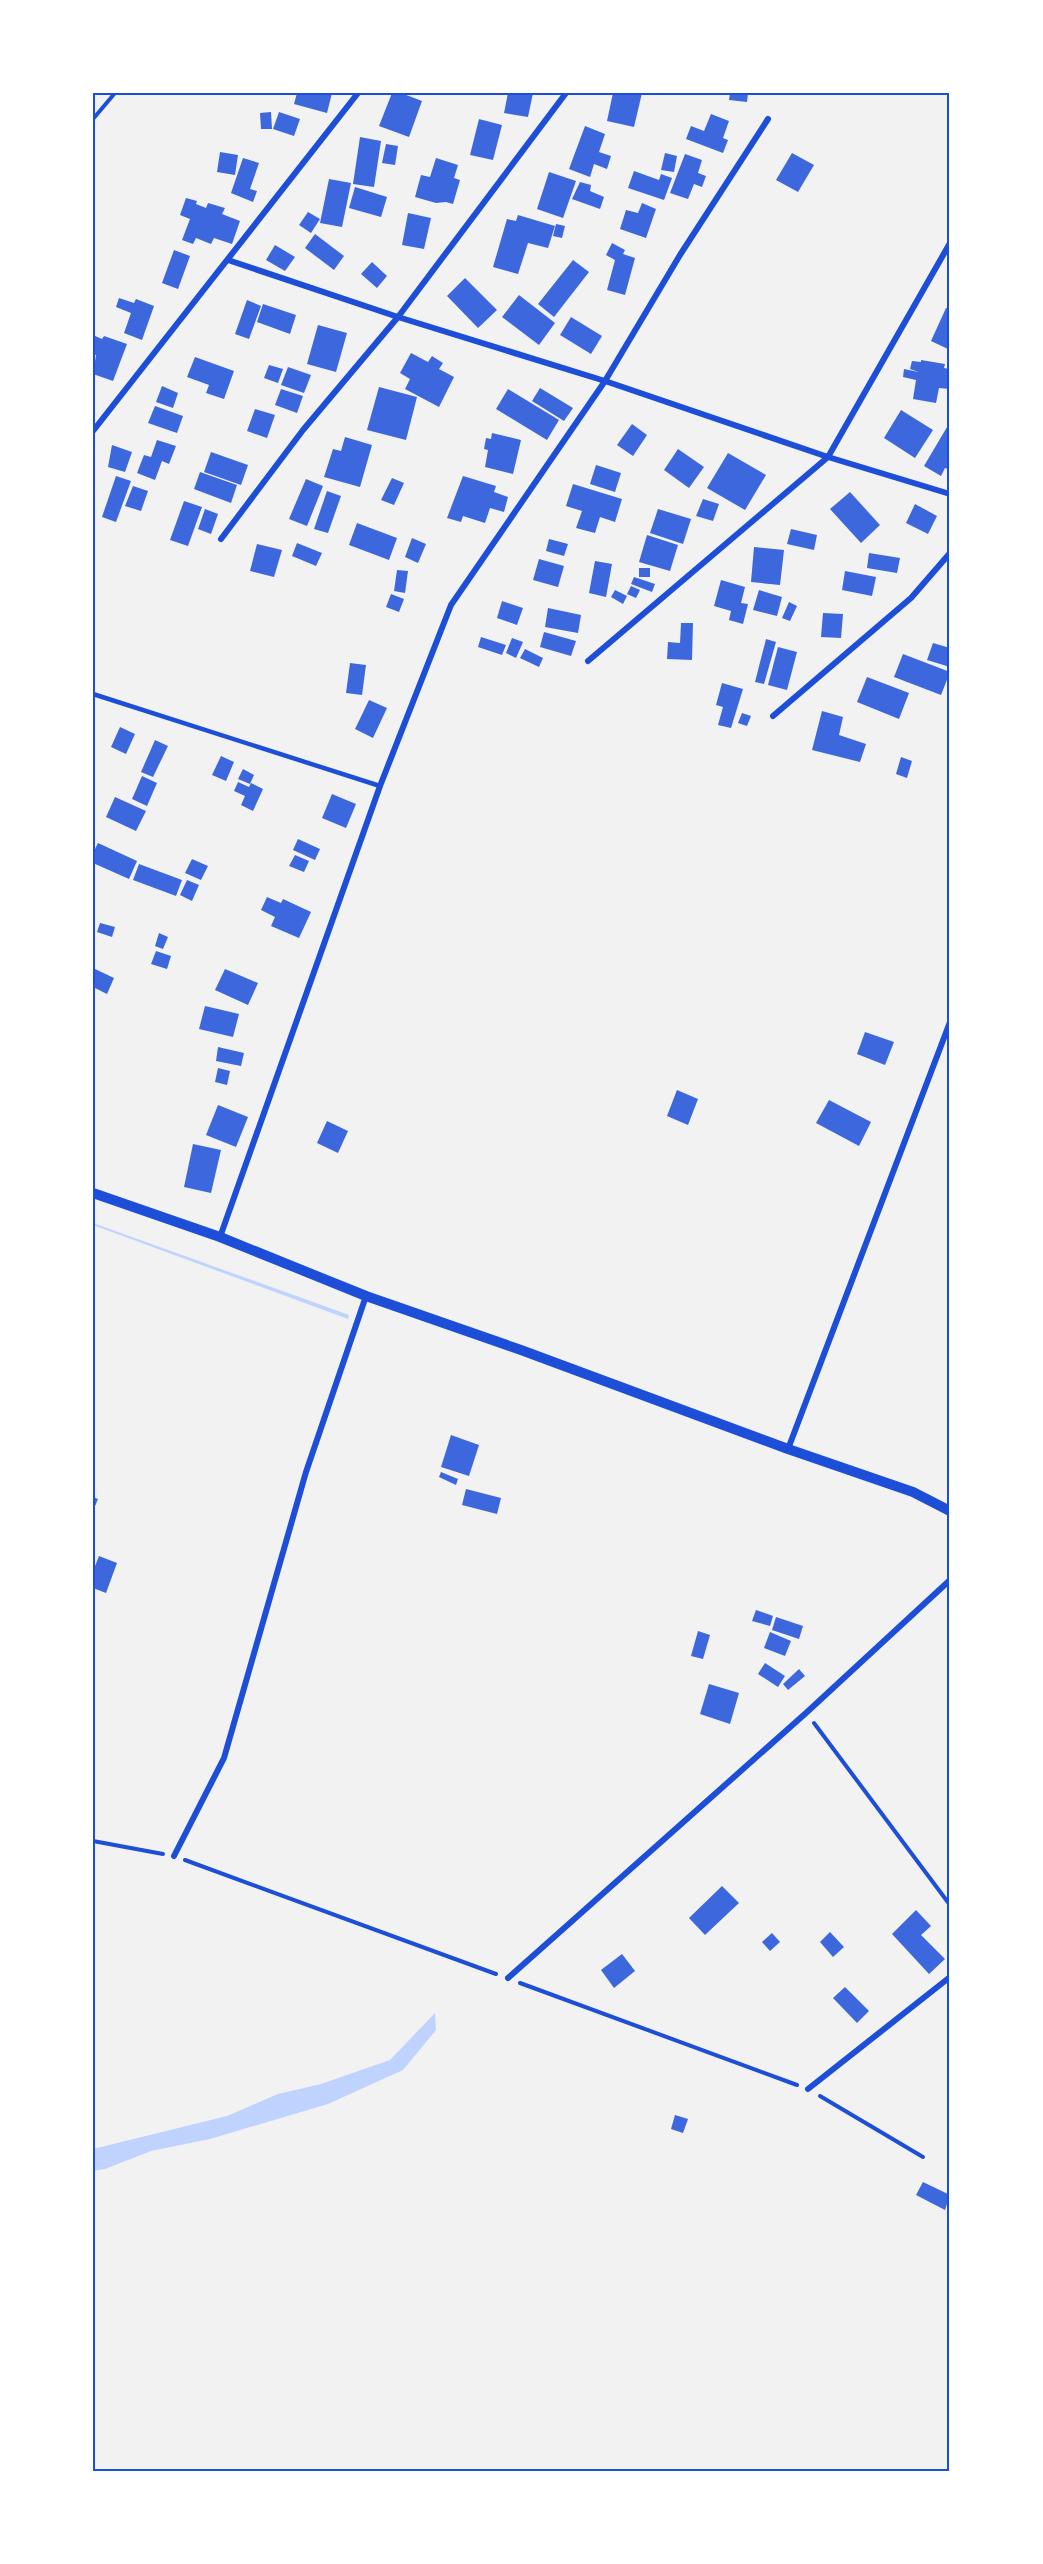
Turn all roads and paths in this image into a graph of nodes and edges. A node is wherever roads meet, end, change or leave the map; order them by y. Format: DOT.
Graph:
graph roads {
  1 [pos="115,93"];
  2 [pos="358,93"];
  3 [pos="566,93"];
  4 [pos="93,119"];
  5 [pos="768,119"];
  6 [pos="950,243"];
  7 [pos="228,260"];
  8 [pos="398,317"];
  9 [pos="605,381"];
  10 [pos="93,431"];
  11 [pos="828,457"];
  12 [pos="950,494"];
  13 [pos="221,539"];
  14 [pos="950,553"];
  15 [pos="588,662"];
  16 [pos="93,694"];
  17 [pos="772,716"];
  18 [pos="380,786"];
  19 [pos="950,1022"];
  20 [pos="93,1193"];
  21 [pos="220,1237"];
  22 [pos="366,1296"];
  23 [pos="788,1449"];
  24 [pos="950,1511"];
  25 [pos="950,1580"];
  26 [pos="806,1713"];
  27 [pos="93,1841"];
  28 [pos="174,1856"];
  29 [pos="950,1905"];
  30 [pos="950,1977"];
  31 [pos="508,1978"];
  32 [pos="808,2088"];
  33 [pos="923,2157"];
  1 -- 4 [label="path"];
  2 -- 7 [label="street"];
  3 -- 8 [label="street"];
  5 -- 9 [label="street"];
  6 -- 11 [label="street"];
  7 -- 8 [label="street"];
  7 -- 10 [label="street"];
  8 -- 9 [label="street"];
  8 -- 13 [label="street"];
  9 -- 11 [label="street"];
  9 -- 18 [label="street"];
  11 -- 12 [label="street"];
  11 -- 15 [label="street"];
  14 -- 17 [label="street"];
  16 -- 18 [label="lane"];
  18 -- 21 [label="street"];
  19 -- 23 [label="street"];
  20 -- 21 [label="street"];
  21 -- 22 [label="street"];
  22 -- 23 [label="street"];
  22 -- 28 [label="street"];
  23 -- 24 [label="street"];
  25 -- 26 [label="street"];
  26 -- 29 [label="path"];
  26 -- 31 [label="street"];
  27 -- 28 [label="path"];
  28 -- 31 [label="path"];
  30 -- 32 [label="street"];
  31 -- 32 [label="path"];
  32 -- 33 [label="path"];
}
